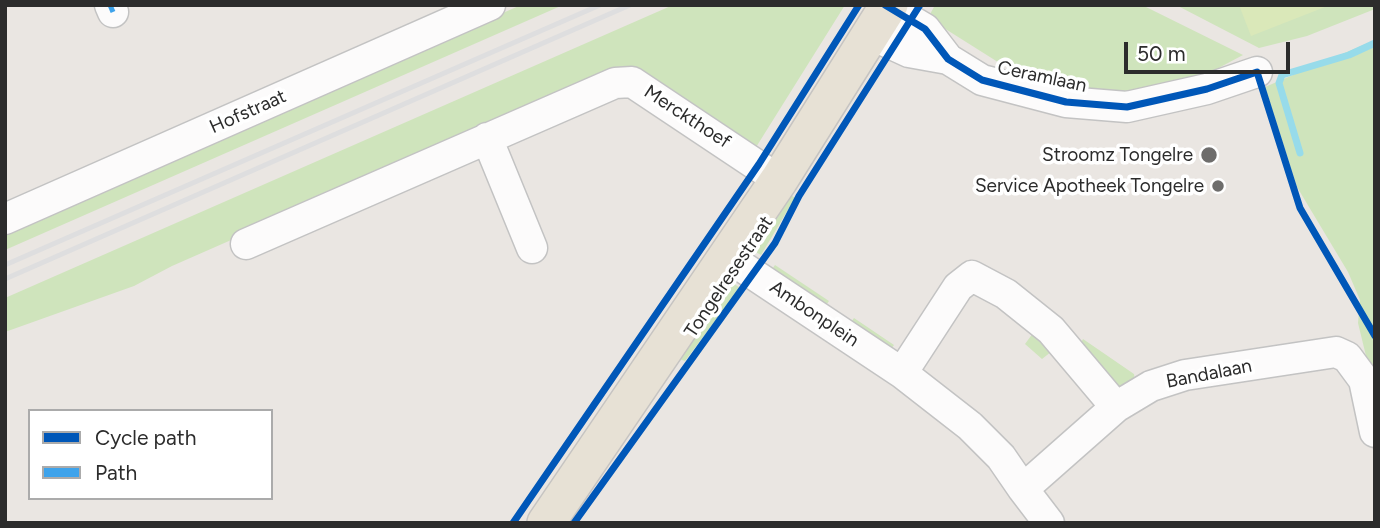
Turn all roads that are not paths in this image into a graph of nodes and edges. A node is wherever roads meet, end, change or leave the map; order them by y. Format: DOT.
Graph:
graph roads {
  1 [pos="491,5"];
  2 [pos="883,16"];
  3 [pos="1257,72"];
  4 [pos="487,138"];
  5 [pos="779,180"];
  6 [pos="5,219"];
  7 [pos="246,244"];
  8 [pos="532,248"];
  9 [pos="726,256"];
  10 [pos="902,373"];
  11 [pos="1116,407"];
  12 [pos="1375,432"];
  13 [pos="1023,489"];
  14 [pos="546,523"];
  15 [pos="1049,523"];
  1 -- 6 [label="street, Hofstraat"];
  2 -- 3 [label="street, Ceramlaan"];
  2 -- 5 [label="main road, Tongelresestraat"];
  4 -- 5 [label="street, Merckthoef"];
  4 -- 7 [label="street, Merckthoef"];
  4 -- 8 [label="street"];
  5 -- 9 [label="main road, Tongelresestraat"];
  9 -- 10 [label="street, Ambonplein"];
  9 -- 14 [label="main road, Tongelresestraat"];
  10 -- 11 [label="street"];
  10 -- 13 [label="street, Ambonplein"];
  11 -- 12 [label="street, Bandalaan"];
  11 -- 13 [label="street, Bandalaan"];
  13 -- 15 [label="street"];
}
